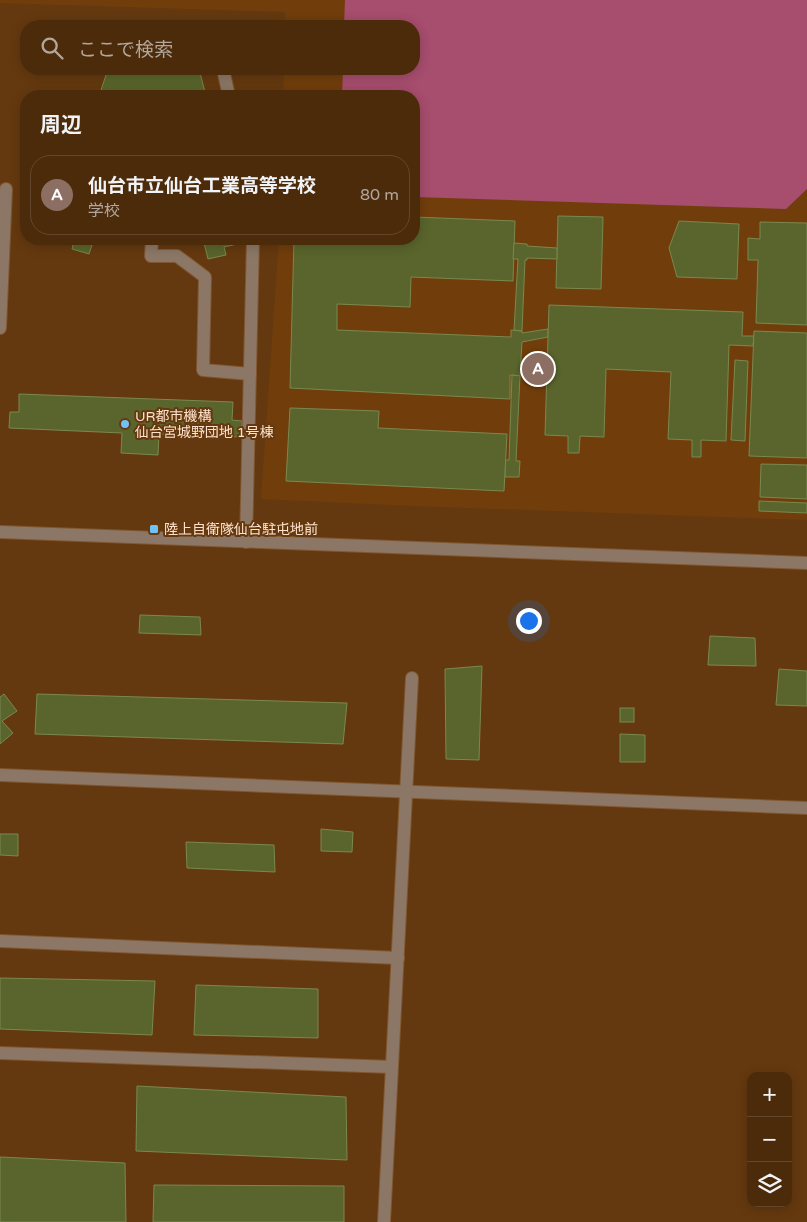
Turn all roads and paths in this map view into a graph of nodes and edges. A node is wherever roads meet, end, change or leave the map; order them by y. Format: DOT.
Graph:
graph roads {
  1 [pos="224,75"];
  2 [pos="228,90"];
  3 [pos="6,189"];
  4 [pos="152,245"];
  5 [pos="253,245"];
  6 [pos="0,328"];
  7 [pos="250,374"];
  8 [pos="0,532"];
  9 [pos="246,542"];
  10 [pos="807,562"];
  11 [pos="412,678"];
  12 [pos="0,775"];
  13 [pos="406,792"];
  14 [pos="807,808"];
  15 [pos="0,941"];
  16 [pos="398,958"];
  17 [pos="0,1053"];
  18 [pos="392,1067"];
  19 [pos="384,1222"];
  1 -- 2 [label="street"];
  3 -- 6 [label="street"];
  4 -- 7 [label="street"];
  5 -- 7 [label="street"];
  7 -- 9 [label="street"];
  8 -- 9 [label="street"];
  9 -- 10 [label="street"];
  11 -- 13 [label="street"];
  12 -- 13 [label="street"];
  13 -- 14 [label="street"];
  13 -- 16 [label="street"];
  15 -- 16 [label="street"];
  16 -- 18 [label="street"];
  17 -- 18 [label="street"];
  18 -- 19 [label="street"];
}
